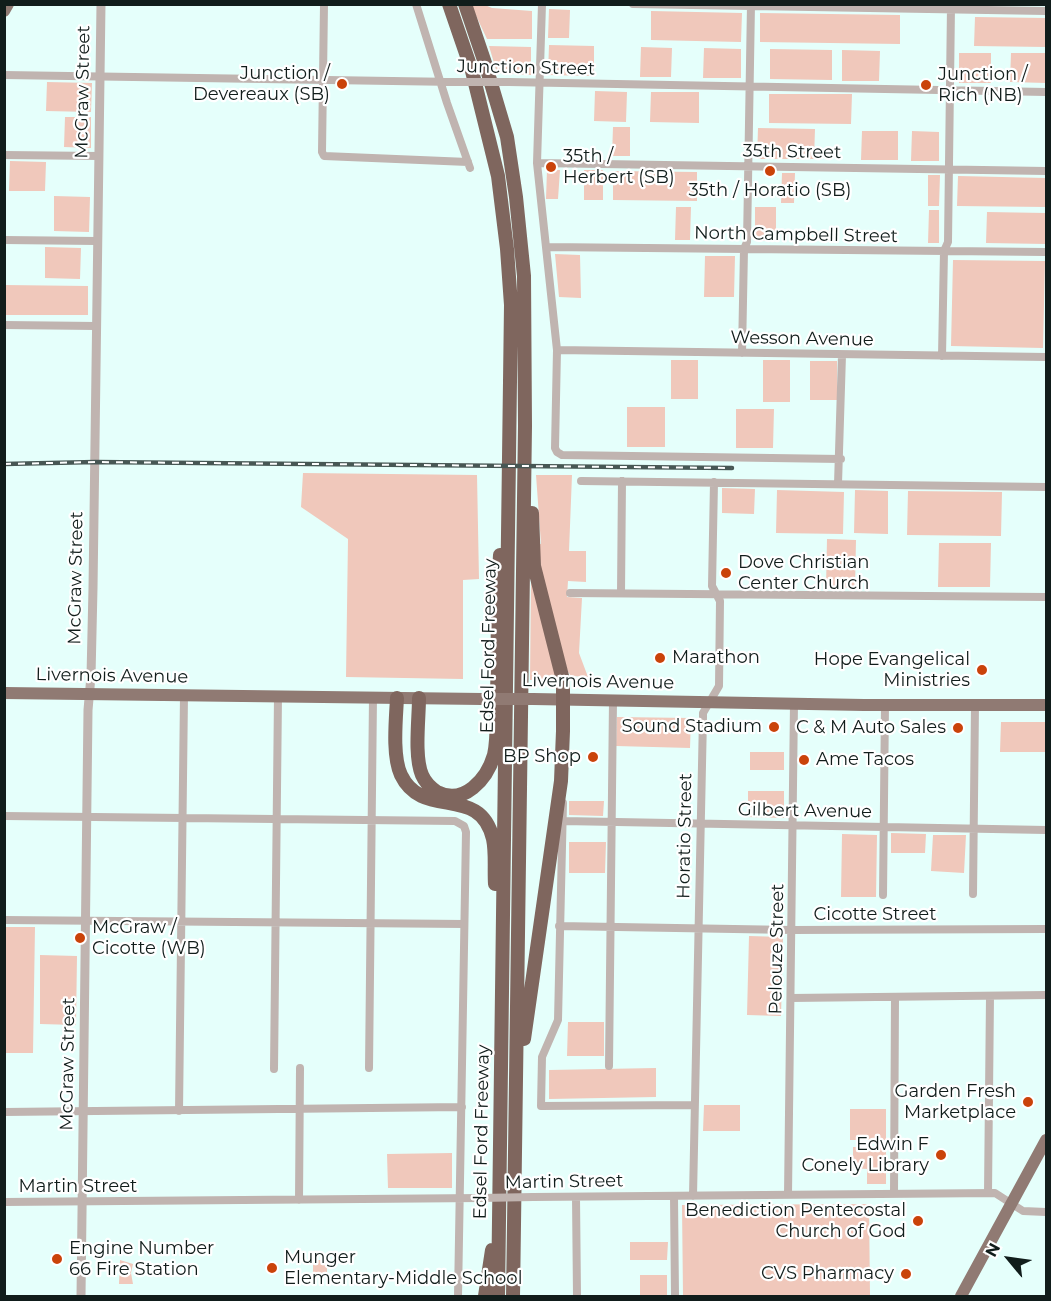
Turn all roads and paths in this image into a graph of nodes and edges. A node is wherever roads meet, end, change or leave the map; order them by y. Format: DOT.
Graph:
graph roads {
  1 [pos="8,4"];
  2 [pos="100,4"];
  3 [pos="324,4"];
  4 [pos="416,4"];
  5 [pos="449,4"];
  6 [pos="465,4"];
  7 [pos="542,4"];
  8 [pos="633,4"];
  9 [pos="751,5"];
  10 [pos="951,7"];
  11 [pos="5,11"];
  12 [pos="1047,11"];
  13 [pos="4,75"];
  14 [pos="100,76"];
  15 [pos="323,80"];
  16 [pos="441,82"];
  17 [pos="541,84"];
  18 [pos="750,87"];
  19 [pos="950,90"];
  20 [pos="1047,92"];
  21 [pos="4,155"];
  22 [pos="99,156"];
  23 [pos="537,163"];
  24 [pos="748,166"];
  25 [pos="949,170"];
  26 [pos="1047,171"];
  27 [pos="4,240"];
  28 [pos="97,241"];
  29 [pos="546,247"];
  30 [pos="744,249"];
  31 [pos="944,251"];
  32 [pos="1047,252"];
  33 [pos="4,325"];
  34 [pos="96,326"];
  35 [pos="557,350"];
  36 [pos="742,353"];
  37 [pos="842,355"];
  38 [pos="942,356"];
  39 [pos="1047,357"];
  40 [pos="525,426"];
  41 [pos="509,449"];
  42 [pos="840,459"];
  43 [pos="581,481"];
  44 [pos="622,481"];
  45 [pos="714,482"];
  46 [pos="838,484"];
  47 [pos="1047,488"];
  48 [pos="570,593"];
  49 [pos="621,593"];
  50 [pos="716,594"];
  51 [pos="1047,597"];
  52 [pos="4,693"];
  53 [pos="90,694"];
  54 [pos="184,695"];
  55 [pos="278,696"];
  56 [pos="373,697"];
  57 [pos="397,698"];
  58 [pos="419,698"];
  59 [pos="559,700"];
  60 [pos="613,700"];
  61 [pos="709,702"];
  62 [pos="794,703"];
  63 [pos="885,705"];
  64 [pos="975,705"];
  65 [pos="1047,705"];
  66 [pos="561,781"];
  67 [pos="4,816"];
  68 [pos="87,817"];
  69 [pos="182,818"];
  70 [pos="277,819"];
  71 [pos="372,820"];
  72 [pos="563,821"];
  73 [pos="610,822"];
  74 [pos="700,824"];
  75 [pos="793,826"];
  76 [pos="884,827"];
  77 [pos="974,829"];
  78 [pos="1047,830"];
  79 [pos="973,894"];
  80 [pos="883,895"];
  81 [pos="4,920"];
  82 [pos="86,921"];
  83 [pos="181,922"];
  84 [pos="276,922"];
  85 [pos="370,923"];
  86 [pos="464,924"];
  87 [pos="559,926"];
  88 [pos="609,927"];
  89 [pos="1047,928"];
  90 [pos="699,929"];
  91 [pos="792,930"];
  92 [pos="1047,995"];
  93 [pos="990,996"];
  94 [pos="895,997"];
  95 [pos="791,998"];
  96 [pos="501,1033"];
  97 [pos="609,1066"];
  98 [pos="300,1068"];
  99 [pos="369,1068"];
  100 [pos="274,1069"];
  101 [pos="694,1105"];
  102 [pos="462,1107"];
  103 [pos="515,1107"];
  104 [pos="300,1109"];
  105 [pos="179,1111"];
  106 [pos="4,1112"];
  107 [pos="84,1112"];
  108 [pos="1047,1140"];
  109 [pos="988,1193"];
  110 [pos="894,1194"];
  111 [pos="788,1195"];
  112 [pos="674,1196"];
  113 [pos="693,1196"];
  114 [pos="576,1197"];
  115 [pos="460,1198"];
  116 [pos="299,1200"];
  117 [pos="4,1202"];
  118 [pos="82,1202"];
  119 [pos="1011,1204"];
  120 [pos="499,1210"];
  121 [pos="1047,1212"];
  122 [pos="514,1223"];
  123 [pos="81,1296"];
  124 [pos="458,1296"];
  125 [pos="485,1296"];
  126 [pos="498,1296"];
  127 [pos="513,1296"];
  128 [pos="518,1296"];
  129 [pos="577,1296"];
  130 [pos="675,1296"];
  131 [pos="961,1296"];
  1 -- 11 [label="main road"];
  2 -- 14 [label="street, McGraw Street"];
  3 -- 15 [label="street"];
  4 -- 16 [label="street"];
  5 -- 41 [label="highway, Edsel Ford Freeway"];
  6 -- 40 [label="highway, Edsel Ford Freeway"];
  7 -- 17 [label="street"];
  8 -- 9 [label="street"];
  9 -- 10 [label="street"];
  9 -- 18 [label="street"];
  10 -- 12 [label="street"];
  10 -- 19 [label="street"];
  13 -- 14 [label="street, Junction Street"];
  14 -- 15 [label="street, Junction Street"];
  14 -- 22 [label="street, McGraw Street"];
  15 -- 16 [label="street, Junction Street"];
  15 -- 16 [label="street"];
  16 -- 17 [label="street, Junction Street, bridge"];
  17 -- 18 [label="street, Junction Street"];
  17 -- 23 [label="street"];
  18 -- 19 [label="street, Junction Street"];
  18 -- 24 [label="street"];
  19 -- 20 [label="street, Junction Street"];
  19 -- 25 [label="street"];
  21 -- 22 [label="street"];
  22 -- 28 [label="street, McGraw Street"];
  23 -- 24 [label="street, 35th Street"];
  23 -- 29 [label="street"];
  24 -- 25 [label="street, 35th Street"];
  24 -- 30 [label="street"];
  25 -- 26 [label="street, 35th Street"];
  25 -- 31 [label="street"];
  27 -- 28 [label="street"];
  28 -- 34 [label="street, McGraw Street"];
  29 -- 30 [label="street, North Campbell Street"];
  29 -- 35 [label="street"];
  30 -- 31 [label="street, North Campbell Street"];
  30 -- 36 [label="street"];
  31 -- 32 [label="street, North Campbell Street"];
  31 -- 38 [label="street"];
  33 -- 34 [label="street"];
  34 -- 53 [label="street, McGraw Street"];
  35 -- 36 [label="street, Wesson Avenue"];
  35 -- 42 [label="street"];
  36 -- 37 [label="street, Wesson Avenue"];
  37 -- 38 [label="street, Wesson Avenue"];
  37 -- 42 [label="street"];
  38 -- 39 [label="street, Wesson Avenue"];
  40 -- 59 [label="highway"];
  40 -- 103 [label="highway, Edsel Ford Freeway"];
  41 -- 58 [label="highway"];
  41 -- 96 [label="highway, Edsel Ford Freeway"];
  42 -- 46 [label="street"];
  43 -- 44 [label="street"];
  44 -- 45 [label="street"];
  44 -- 49 [label="street"];
  45 -- 46 [label="street"];
  45 -- 50 [label="street, Horatio Street"];
  46 -- 47 [label="street"];
  48 -- 49 [label="street"];
  49 -- 50 [label="street"];
  50 -- 51 [label="street"];
  50 -- 61 [label="street, Horatio Street"];
  52 -- 53 [label="main road, Livernois Avenue"];
  53 -- 54 [label="main road, Livernois Avenue"];
  53 -- 68 [label="street, McGraw Street"];
  54 -- 55 [label="main road, Livernois Avenue"];
  54 -- 69 [label="street"];
  55 -- 56 [label="main road, Livernois Avenue"];
  55 -- 70 [label="street"];
  56 -- 57 [label="main road, Livernois Avenue"];
  56 -- 71 [label="street"];
  57 -- 58 [label="main road, Livernois Avenue"];
  57 -- 96 [label="highway"];
  58 -- 59 [label="main road, Livernois Avenue, bridge"];
  59 -- 60 [label="main road, Livernois Avenue"];
  59 -- 66 [label="highway"];
  60 -- 61 [label="main road, Livernois Avenue"];
  60 -- 73 [label="street"];
  61 -- 62 [label="main road, Livernois Avenue"];
  61 -- 74 [label="street, Horatio Street"];
  62 -- 63 [label="main road, Livernois Avenue"];
  62 -- 75 [label="street, Pelouze Street"];
  63 -- 64 [label="main road, Livernois Avenue"];
  63 -- 76 [label="street"];
  64 -- 65 [label="main road, Livernois Avenue"];
  64 -- 77 [label="street"];
  66 -- 72 [label="street"];
  66 -- 103 [label="highway"];
  67 -- 68 [label="street"];
  68 -- 69 [label="street"];
  68 -- 82 [label="street, McGraw Street"];
  69 -- 70 [label="street"];
  69 -- 83 [label="street"];
  70 -- 71 [label="street"];
  70 -- 84 [label="street"];
  71 -- 85 [label="street"];
  71 -- 86 [label="street"];
  72 -- 73 [label="street, Gilbert Avenue"];
  72 -- 87 [label="street"];
  73 -- 74 [label="street, Gilbert Avenue"];
  73 -- 88 [label="street"];
  74 -- 75 [label="street, Gilbert Avenue"];
  74 -- 90 [label="street, Horatio Street"];
  75 -- 76 [label="street, Gilbert Avenue"];
  75 -- 91 [label="street, Pelouze Street"];
  76 -- 77 [label="street, Gilbert Avenue"];
  76 -- 80 [label="street"];
  77 -- 78 [label="street, Gilbert Avenue"];
  77 -- 79 [label="street"];
  81 -- 82 [label="street"];
  82 -- 83 [label="street"];
  82 -- 107 [label="street, McGraw Street"];
  83 -- 84 [label="street"];
  83 -- 105 [label="street"];
  84 -- 85 [label="street"];
  84 -- 100 [label="street"];
  85 -- 86 [label="street"];
  85 -- 99 [label="street"];
  86 -- 102 [label="street"];
  87 -- 88 [label="street, Cicotte Street"];
  87 -- 101 [label="street"];
  88 -- 90 [label="street, Cicotte Street"];
  88 -- 97 [label="street"];
  89 -- 91 [label="street, Cicotte Street"];
  90 -- 91 [label="street, Cicotte Street"];
  90 -- 101 [label="street, Horatio Street"];
  91 -- 95 [label="street, Pelouze Street"];
  92 -- 93 [label="street"];
  93 -- 94 [label="street"];
  93 -- 109 [label="street"];
  94 -- 95 [label="street"];
  94 -- 110 [label="street"];
  95 -- 111 [label="street, Pelouze Street"];
  96 -- 120 [label="highway, Edsel Ford Freeway"];
  98 -- 104 [label="street"];
  101 -- 113 [label="street, Horatio Street"];
  102 -- 104 [label="street"];
  102 -- 115 [label="street"];
  103 -- 122 [label="highway, Edsel Ford Freeway"];
  104 -- 105 [label="street"];
  104 -- 116 [label="street"];
  105 -- 107 [label="street"];
  106 -- 107 [label="street"];
  107 -- 118 [label="street, McGraw Street"];
  108 -- 119 [label="main road"];
  109 -- 110 [label="street, Martin Street"];
  109 -- 119 [label="street, Martin Street"];
  110 -- 111 [label="street, Martin Street"];
  111 -- 113 [label="street, Martin Street"];
  112 -- 113 [label="street, Martin Street"];
  112 -- 114 [label="street, Martin Street"];
  112 -- 130 [label="street"];
  114 -- 115 [label="street, Martin Street, bridge"];
  114 -- 129 [label="street"];
  115 -- 116 [label="street, Martin Street"];
  115 -- 124 [label="street"];
  116 -- 118 [label="street, Martin Street"];
  117 -- 118 [label="street, Martin Street"];
  118 -- 123 [label="street, McGraw Street"];
  119 -- 121 [label="street, Martin Street"];
  119 -- 131 [label="main road"];
  120 -- 125 [label="highway"];
  120 -- 126 [label="highway, Edsel Ford Freeway"];
  122 -- 127 [label="highway, Edsel Ford Freeway"];
  122 -- 128 [label="highway"];
}
